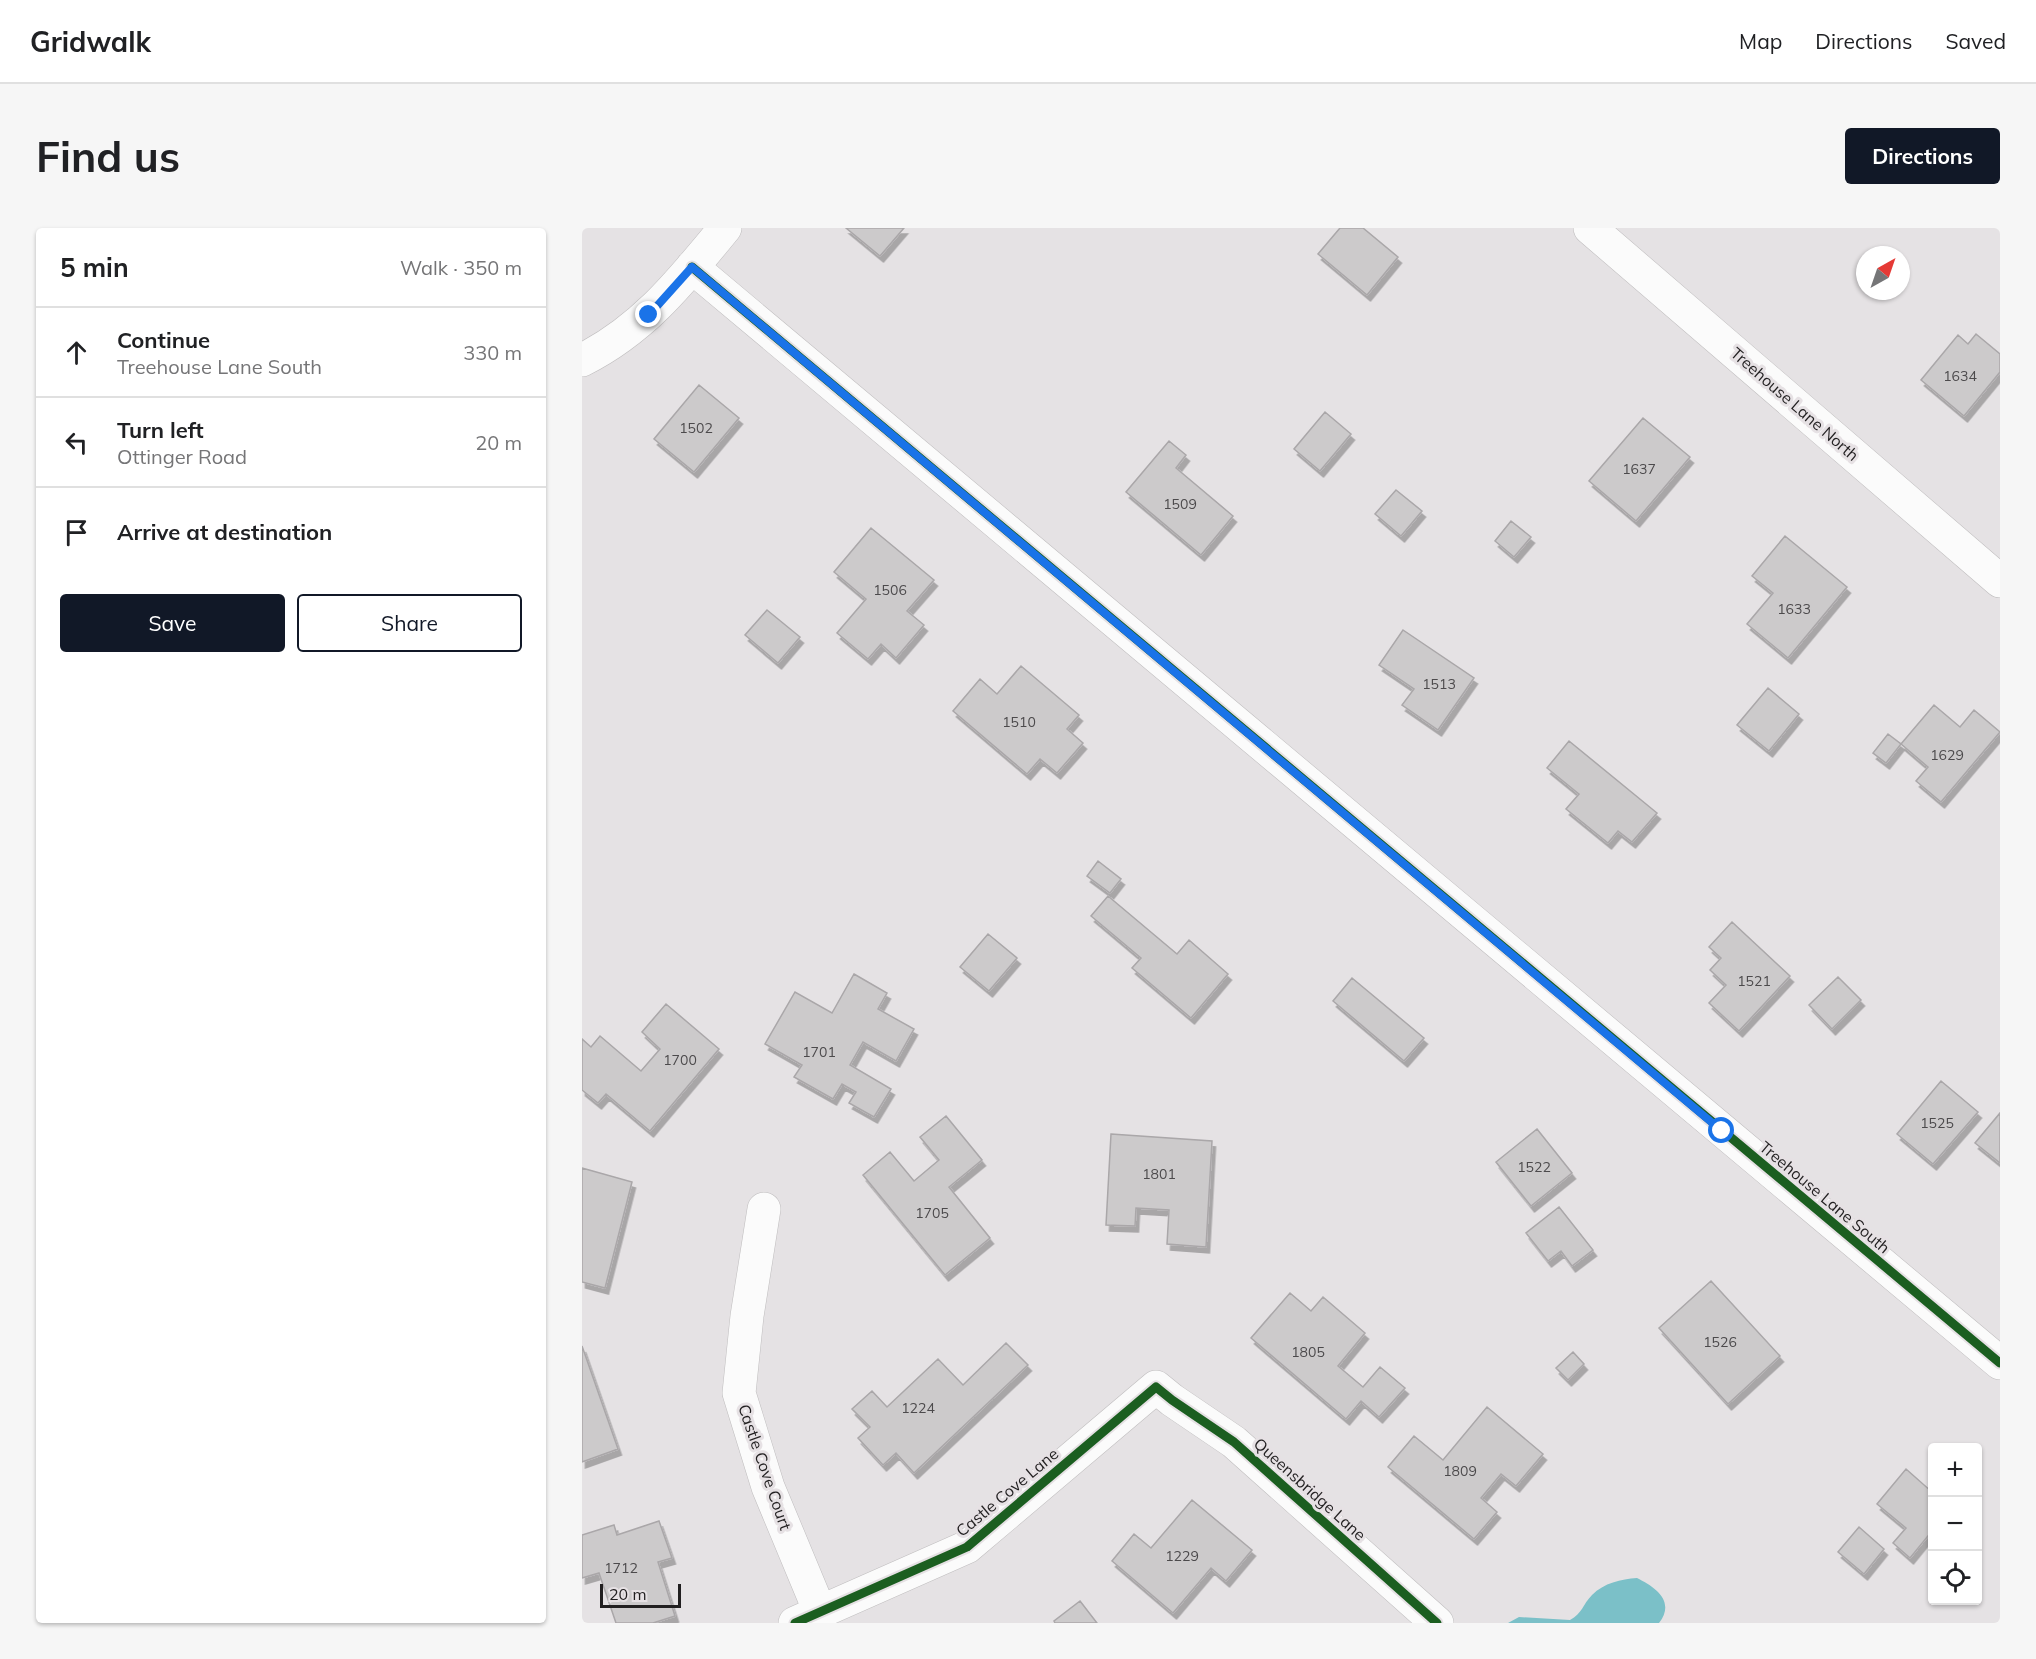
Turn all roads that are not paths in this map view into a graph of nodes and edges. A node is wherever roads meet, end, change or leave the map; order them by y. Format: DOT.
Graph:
graph roads {
  1 [pos="725,228"];
  2 [pos="1590,228"];
  3 [pos="692,267"];
  4 [pos="582,360"];
  5 [pos="2000,581"];
  6 [pos="764,1209"];
  7 [pos="2000,1362"];
  8 [pos="1156,1387"];
  9 [pos="808,1618"];
  10 [pos="1437,1623"];
  1 -- 3 [label="street"];
  2 -- 5 [label="street, Treehouse Lane North"];
  3 -- 4 [label="street"];
  3 -- 7 [label="street, Treehouse Lane South"];
  6 -- 9 [label="street, Castle Cove Court"];
  8 -- 9 [label="street, Castle Cove Lane"];
  8 -- 10 [label="street, Queensbridge Lane"];
}
